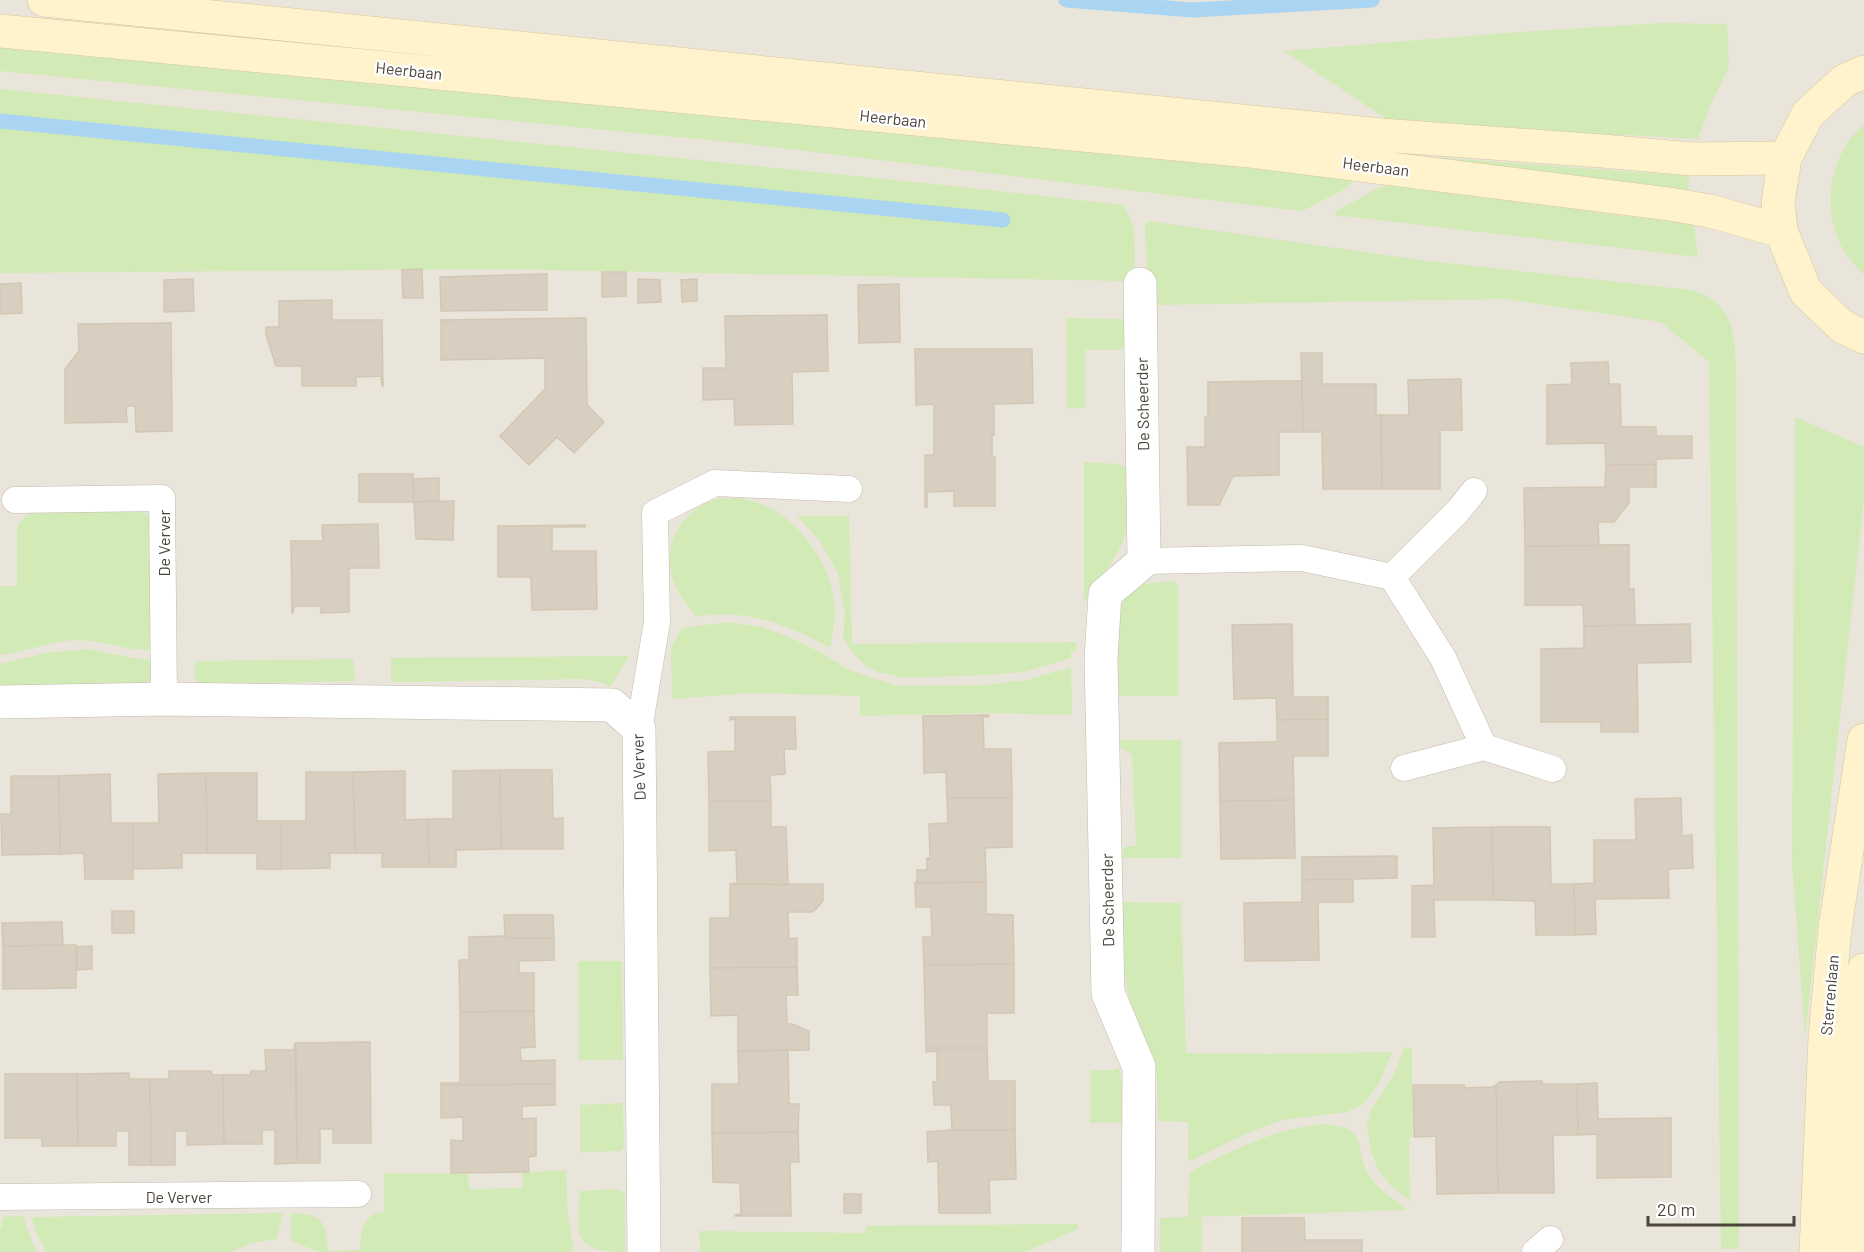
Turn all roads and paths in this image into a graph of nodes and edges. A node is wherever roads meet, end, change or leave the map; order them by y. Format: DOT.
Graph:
graph roads {
  1 [pos="44,0"];
  2 [pos="0,31"];
  3 [pos="1864,72"];
  4 [pos="1785,158"];
  5 [pos="1781,231"];
  6 [pos="1140,284"];
  7 [pos="1864,337"];
  8 [pos="849,489"];
  9 [pos="1474,491"];
  10 [pos="15,500"];
  11 [pos="1144,561"];
  12 [pos="1392,577"];
  13 [pos="164,699"];
  14 [pos="0,702"];
  15 [pos="639,729"];
  16 [pos="1864,740"];
  17 [pos="1484,747"];
  18 [pos="1404,768"];
  19 [pos="1553,769"];
  20 [pos="1864,970"];
  21 [pos="358,1194"];
  22 [pos="0,1197"];
  23 [pos="644,1252"];
  24 [pos="1138,1252"];
  25 [pos="1816,1252"];
  26 [pos="1848,1252"];
  1 -- 4 [label="main road, Heerbaan"];
  2 -- 5 [label="main road, Heerbaan"];
  3 -- 4 [label="main road"];
  4 -- 5 [label="main road"];
  5 -- 7 [label="main road"];
  6 -- 11 [label="street, De Scheerder"];
  8 -- 15 [label="lane"];
  9 -- 12 [label="lane"];
  10 -- 13 [label="lane, De Verver"];
  11 -- 12 [label="lane"];
  11 -- 24 [label="street, De Scheerder"];
  12 -- 17 [label="lane"];
  13 -- 14 [label="street, De Verver"];
  13 -- 15 [label="street, De Verver"];
  15 -- 23 [label="street, De Verver"];
  16 -- 25 [label="main road, Sterrenlaan"];
  17 -- 18 [label="lane"];
  17 -- 19 [label="lane"];
  20 -- 26 [label="main road, Sterrenlaan"];
  21 -- 22 [label="lane, De Verver"];
}
